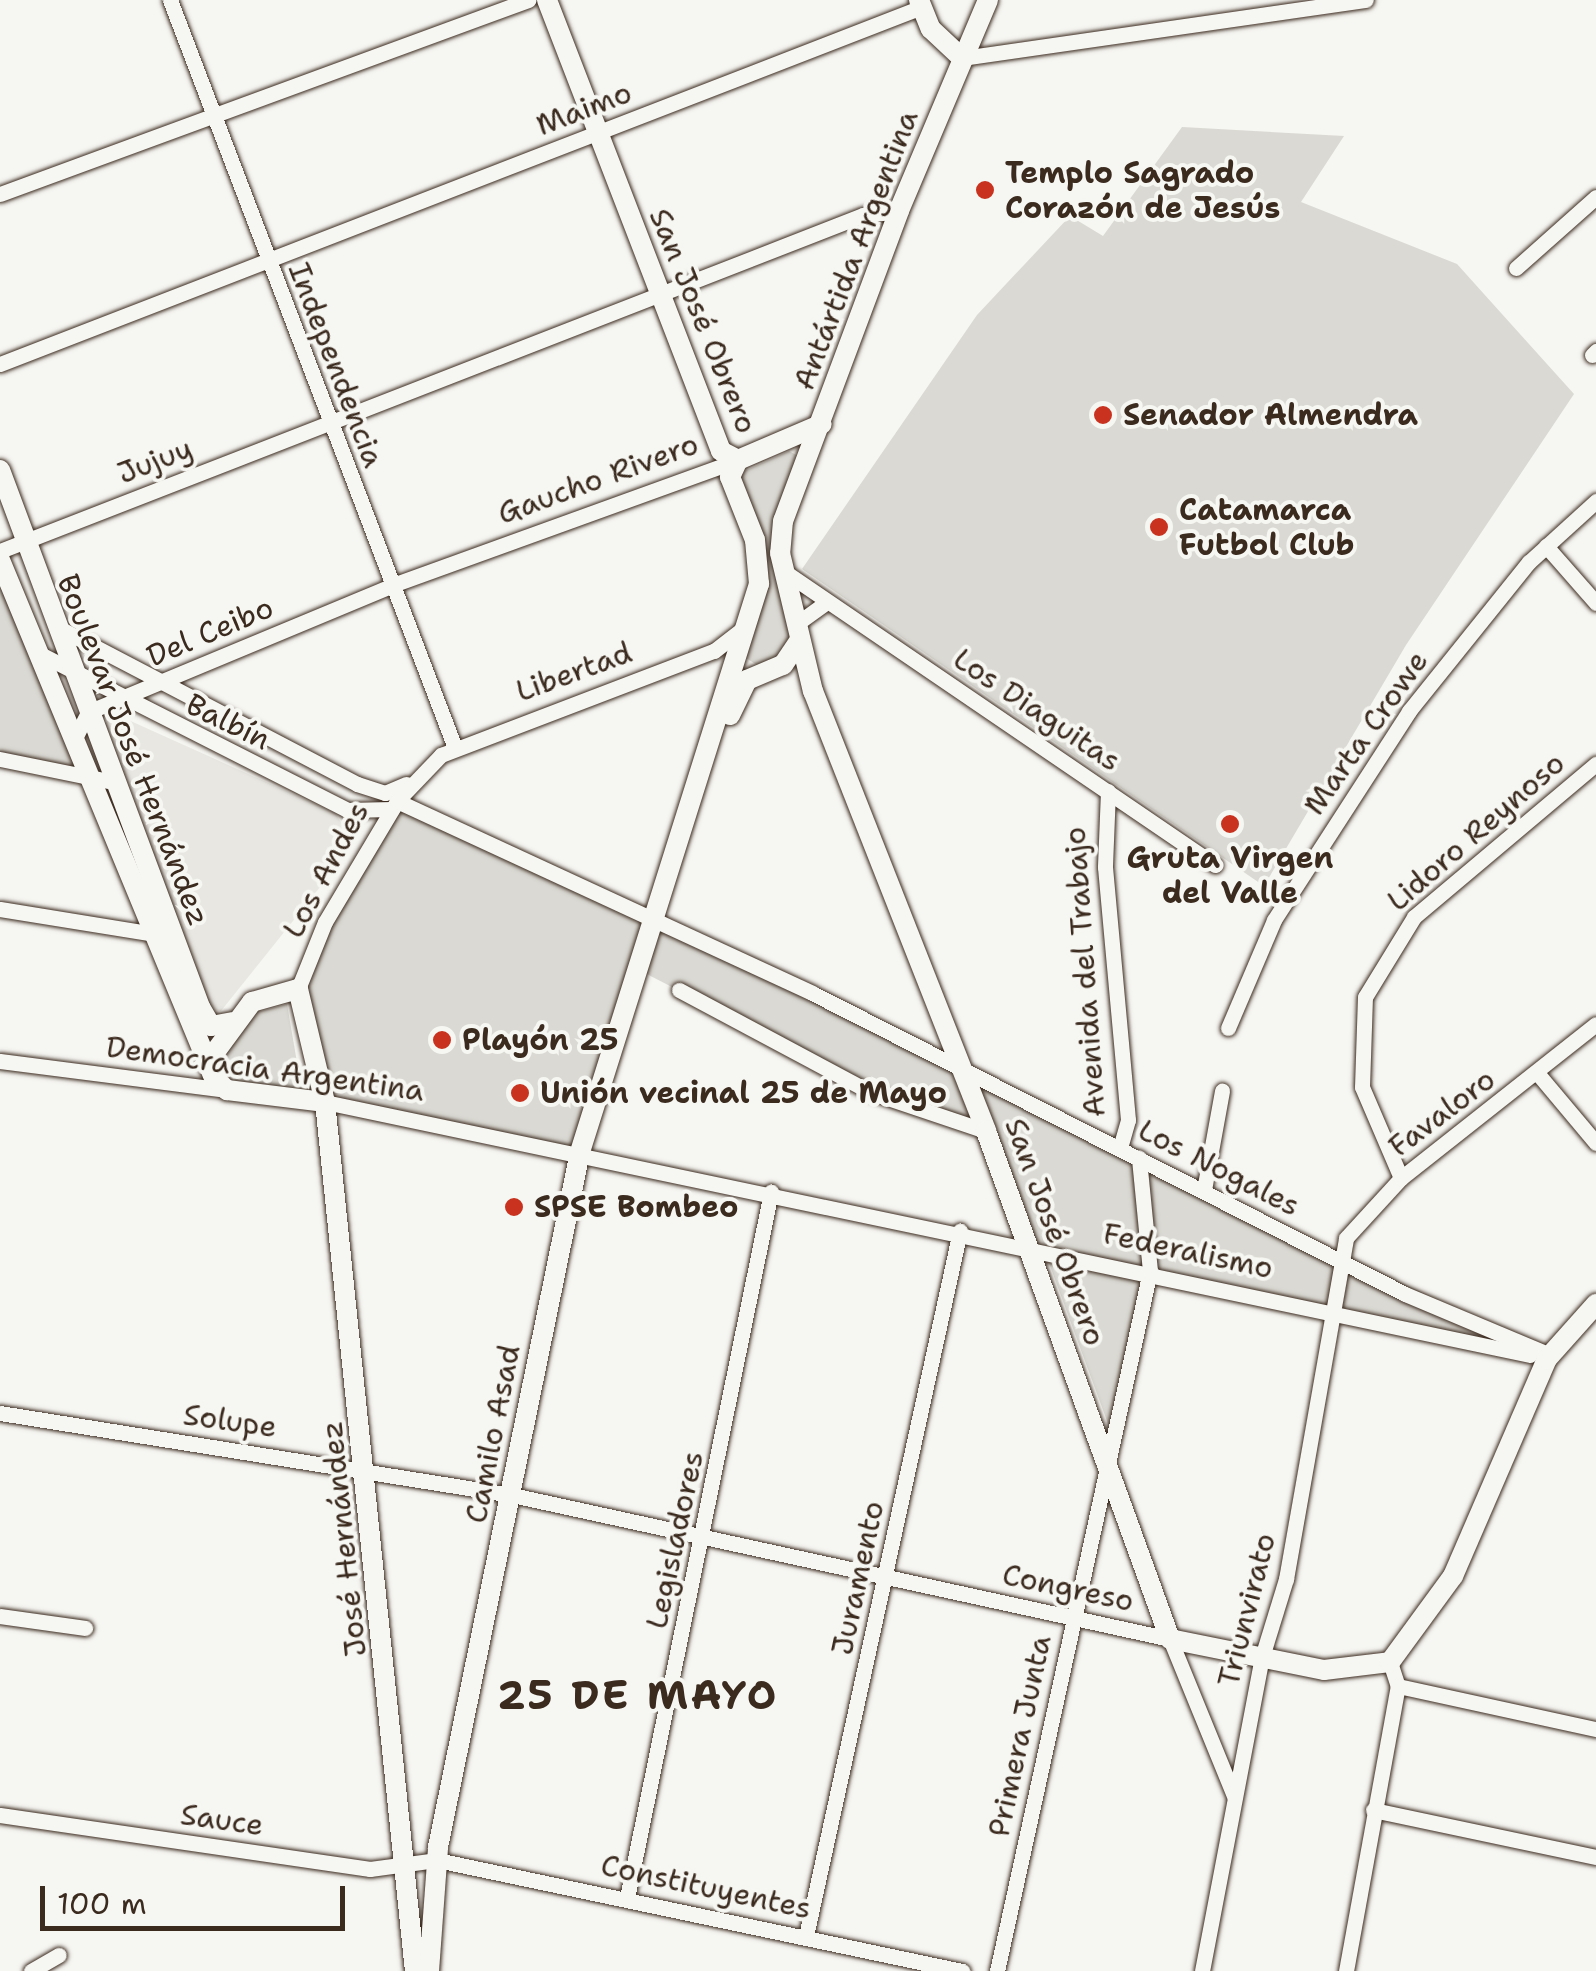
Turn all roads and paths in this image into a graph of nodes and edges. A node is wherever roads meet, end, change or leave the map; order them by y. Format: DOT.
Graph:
graph roads {
  1 [pos="170,0"];
  2 [pos="528,0"];
  3 [pos="547,0"];
  4 [pos="988,0"];
  5 [pos="1366,0"];
  6 [pos="506,4"];
  7 [pos="920,4"];
  8 [pos="962,58"];
  9 [pos="212,111"];
  10 [pos="594,135"];
  11 [pos="0,194"];
  12 [pos="1596,197"];
  13 [pos="899,211"];
  14 [pos="266,261"];
  15 [pos="1516,268"];
  16 [pos="659,295"];
  17 [pos="0,364"];
  18 [pos="330,424"];
  19 [pos="823,424"];
  20 [pos="794,442"];
  21 [pos="738,460"];
  22 [pos="809,461"];
  23 [pos="0,470"];
  24 [pos="1596,502"];
  25 [pos="783,521"];
  26 [pos="28,538"];
  27 [pos="1546,546"];
  28 [pos="0,551"];
  29 [pos="0,560"];
  30 [pos="782,570"];
  31 [pos="390,586"];
  32 [pos="827,602"];
  33 [pos="1596,603"];
  34 [pos="50,622"];
  35 [pos="742,629"];
  36 [pos="797,633"];
  37 [pos="38,649"];
  38 [pos="714,651"];
  39 [pos="736,658"];
  40 [pos="766,672"];
  41 [pos="75,678"];
  42 [pos="160,682"];
  43 [pos="812,691"];
  44 [pos="120,700"];
  45 [pos="88,712"];
  46 [pos="76,745"];
  47 [pos="455,748"];
  48 [pos="708,750"];
  49 [pos="0,760"];
  50 [pos="1596,764"];
  51 [pos="418,776"];
  52 [pos="88,778"];
  53 [pos="113,782"];
  54 [pos="356,784"];
  55 [pos="1108,791"];
  56 [pos="347,810"];
  57 [pos="388,814"];
  58 [pos="368,850"];
  59 [pos="1215,865"];
  60 [pos="0,908"];
  61 [pos="652,916"];
  62 [pos="150,934"];
  63 [pos="174,939"];
  64 [pos="298,989"];
  65 [pos="680,990"];
  66 [pos="233,1022"];
  67 [pos="1596,1024"];
  68 [pos="1228,1028"];
  69 [pos="0,1061"];
  70 [pos="207,1063"];
  71 [pos="960,1066"];
  72 [pos="1538,1074"];
  73 [pos="168,1089"];
  74 [pos="226,1090"];
  75 [pos="1222,1091"];
  76 [pos="325,1102"];
  77 [pos="986,1131"];
  78 [pos="1596,1142"];
  79 [pos="1120,1148"];
  80 [pos="580,1152"];
  81 [pos="1139,1158"];
  82 [pos="1401,1178"];
  83 [pos="1204,1190"];
  84 [pos="771,1192"];
  85 [pos="960,1231"];
  86 [pos="1029,1244"];
  87 [pos="1343,1261"];
  88 [pos="1150,1271"];
  89 [pos="1596,1304"];
  90 [pos="1333,1309"];
  91 [pos="1549,1357"];
  92 [pos="0,1413"];
  93 [pos="1108,1463"];
  94 [pos="368,1468"];
  95 [pos="512,1496"];
  96 [pos="704,1539"];
  97 [pos="886,1581"];
  98 [pos="0,1616"];
  99 [pos="1073,1620"];
  100 [pos="85,1628"];
  101 [pos="1170,1640"];
  102 [pos="1262,1657"];
  103 [pos="1390,1662"];
  104 [pos="1398,1686"];
  105 [pos="1596,1729"];
  106 [pos="1234,1796"];
  107 [pos="1374,1810"];
  108 [pos="0,1815"];
  109 [pos="1596,1857"];
  110 [pos="437,1860"];
  111 [pos="406,1868"];
  112 [pos="628,1898"];
  113 [pos="806,1936"];
  114 [pos="59,1955"];
  115 [pos="933,1968"];
  116 [pos="31,1971"];
  117 [pos="415,1971"];
  118 [pos="430,1971"];
  119 [pos="962,1971"];
  120 [pos="997,1971"];
  121 [pos="1202,1971"];
  122 [pos="1346,1971"];
  1 -- 9 [label="street, Independencia"];
  2 -- 6 [label="street"];
  3 -- 10 [label="street, San José Obrero"];
  4 -- 8 [label="street, Antártida Argentina"];
  5 -- 8 [label="street"];
  6 -- 9 [label="street"];
  7 -- 8 [label="street"];
  7 -- 10 [label="street, Maimo"];
  8 -- 13 [label="street, Antártida Argentina"];
  9 -- 11 [label="street"];
  9 -- 14 [label="street, Independencia"];
  10 -- 14 [label="street, Maimo"];
  10 -- 16 [label="street, San José Obrero"];
  12 -- 15 [label="street"];
  13 -- 16 [label="street, Jujuy"];
  13 -- 19 [label="street, Antártida Argentina"];
  14 -- 17 [label="street, Maimo"];
  14 -- 18 [label="street, Independencia"];
  16 -- 18 [label="street, Jujuy"];
  16 -- 21 [label="street, San José Obrero"];
  18 -- 26 [label="street, Jujuy"];
  18 -- 31 [label="street, Independencia"];
  19 -- 20 [label="street, Gaucho Rivero"];
  19 -- 22 [label="street, Antártida Argentina"];
  20 -- 21 [label="street, Gaucho Rivero"];
  20 -- 22 [label="street"];
  21 -- 31 [label="street, Gaucho Rivero"];
  21 -- 35 [label="street, San José Obrero"];
  22 -- 25 [label="street, Antártida Argentina"];
  23 -- 26 [label="street, Boulevar José Hernández"];
  24 -- 27 [label="street, Marta Crowe"];
  25 -- 30 [label="street, San José Obrero"];
  26 -- 28 [label="street, Jujuy"];
  26 -- 34 [label="street, Boulevar José Hernández"];
  27 -- 33 [label="street"];
  27 -- 68 [label="street, Marta Crowe"];
  29 -- 37 [label="street, Boulevar José Hernández"];
  30 -- 32 [label="street, Los Diaguitas"];
  30 -- 36 [label="street, San José Obrero"];
  31 -- 42 [label="street, Del Ceibo"];
  31 -- 47 [label="street, Independencia"];
  32 -- 36 [label="street"];
  32 -- 55 [label="street, Los Diaguitas"];
  34 -- 41 [label="street, Boulevar José Hernández"];
  34 -- 42 [label="street, Balbín"];
  35 -- 38 [label="street, Libertad"];
  35 -- 39 [label="street, San José Obrero"];
  36 -- 40 [label="street"];
  36 -- 43 [label="street, San José Obrero"];
  37 -- 41 [label="street, Balbín"];
  37 -- 46 [label="street, Boulevar José Hernández"];
  38 -- 39 [label="street"];
  38 -- 47 [label="street, Libertad"];
  39 -- 40 [label="street"];
  39 -- 48 [label="street"];
  40 -- 43 [label="street"];
  40 -- 48 [label="street"];
  41 -- 44 [label="street, Balbín"];
  41 -- 45 [label="street, Boulevar José Hernández"];
  42 -- 44 [label="street, Del Ceibo"];
  42 -- 54 [label="street, Balbín"];
  43 -- 71 [label="street, San José Obrero"];
  44 -- 45 [label="street, Del Ceibo"];
  44 -- 56 [label="street, Balbín"];
  45 -- 46 [label="street"];
  45 -- 53 [label="street, Boulevar José Hernández"];
  46 -- 52 [label="street, Boulevar José Hernández"];
  47 -- 51 [label="street, Los Andes"];
  48 -- 61 [label="street"];
  49 -- 52 [label="street"];
  50 -- 82 [label="street, Lidoro Reynoso"];
  51 -- 54 [label="street"];
  51 -- 57 [label="street, Los Andes"];
  52 -- 53 [label="street"];
  52 -- 62 [label="street, Boulevar José Hernández"];
  53 -- 63 [label="street, Boulevar José Hernández"];
  54 -- 57 [label="street"];
  55 -- 59 [label="street, Los Diaguitas"];
  55 -- 79 [label="street, Avenida del Trabajo"];
  56 -- 57 [label="street, Balbín"];
  56 -- 58 [label="street"];
  57 -- 58 [label="street, Los Andes"];
  57 -- 61 [label="street"];
  58 -- 64 [label="street, Los Andes"];
  60 -- 62 [label="street"];
  61 -- 71 [label="street, Los Nogales"];
  61 -- 80 [label="street, Camilo Asad"];
  62 -- 63 [label="street"];
  62 -- 70 [label="street, Boulevar José Hernández"];
  63 -- 66 [label="street, Boulevar José Hernández"];
  64 -- 66 [label="street"];
  64 -- 76 [label="street"];
  65 -- 77 [label="street"];
  66 -- 70 [label="street"];
  67 -- 72 [label="street, Favaloro"];
  69 -- 73 [label="street, Democracia Argentina"];
  70 -- 73 [label="street"];
  70 -- 74 [label="street, Boulevar José Hernández"];
  71 -- 77 [label="street, San José Obrero"];
  71 -- 79 [label="street, Los Nogales"];
  72 -- 78 [label="street"];
  72 -- 82 [label="street, Favaloro"];
  73 -- 74 [label="street, Democracia Argentina"];
  74 -- 76 [label="street, Democracia Argentina"];
  75 -- 83 [label="street"];
  76 -- 80 [label="street, Democracia Argentina"];
  76 -- 94 [label="street, José Hernández"];
  77 -- 86 [label="street, San José Obrero"];
  79 -- 81 [label="street, Los Nogales"];
  80 -- 84 [label="street, Federalismo"];
  80 -- 95 [label="street, Camilo Asad"];
  81 -- 83 [label="street, Los Nogales"];
  81 -- 88 [label="street, Primera Junta"];
  82 -- 87 [label="street, Favaloro"];
  83 -- 87 [label="street, Los Nogales"];
  84 -- 85 [label="street, Federalismo"];
  84 -- 96 [label="street, Legisladores"];
  85 -- 86 [label="street, Federalismo"];
  85 -- 97 [label="street, Juramento"];
  86 -- 88 [label="street, Federalismo"];
  86 -- 93 [label="street, San José Obrero"];
  87 -- 90 [label="street, Triunvirato"];
  87 -- 91 [label="street, Los Nogales"];
  88 -- 90 [label="street, Federalismo"];
  88 -- 93 [label="street, Primera Junta"];
  89 -- 91 [label="street"];
  90 -- 91 [label="street, Federalismo"];
  90 -- 102 [label="street, Triunvirato"];
  91 -- 103 [label="street"];
  92 -- 94 [label="street, Solupe"];
  93 -- 99 [label="street, Primera Junta"];
  93 -- 101 [label="street, San José Obrero"];
  94 -- 95 [label="street, Solupe"];
  94 -- 111 [label="street, José Hernández"];
  95 -- 96 [label="street, Congreso"];
  95 -- 110 [label="street, Camilo Asad"];
  96 -- 97 [label="street, Congreso"];
  96 -- 112 [label="street, Legisladores"];
  97 -- 99 [label="street, Congreso"];
  97 -- 113 [label="street, Juramento"];
  98 -- 100 [label="street"];
  99 -- 101 [label="street, Congreso"];
  99 -- 120 [label="street, Primera Junta"];
  101 -- 102 [label="street, Congreso"];
  101 -- 106 [label="street, San José Obrero"];
  102 -- 103 [label="street, Congreso"];
  102 -- 106 [label="street, Triunvirato"];
  103 -- 104 [label="street"];
  104 -- 105 [label="street"];
  104 -- 107 [label="street"];
  106 -- 121 [label="street, Triunvirato"];
  107 -- 109 [label="street"];
  107 -- 122 [label="street"];
  108 -- 111 [label="street, Sauce"];
  110 -- 111 [label="street, Sauce"];
  110 -- 112 [label="street, Constituyentes"];
  110 -- 118 [label="street, Camilo Asad"];
  111 -- 117 [label="street, José Hernández"];
  112 -- 113 [label="street, Constituyentes"];
  113 -- 115 [label="street, Constituyentes"];
  114 -- 116 [label="street"];
  115 -- 119 [label="street, Constituyentes"];
}
